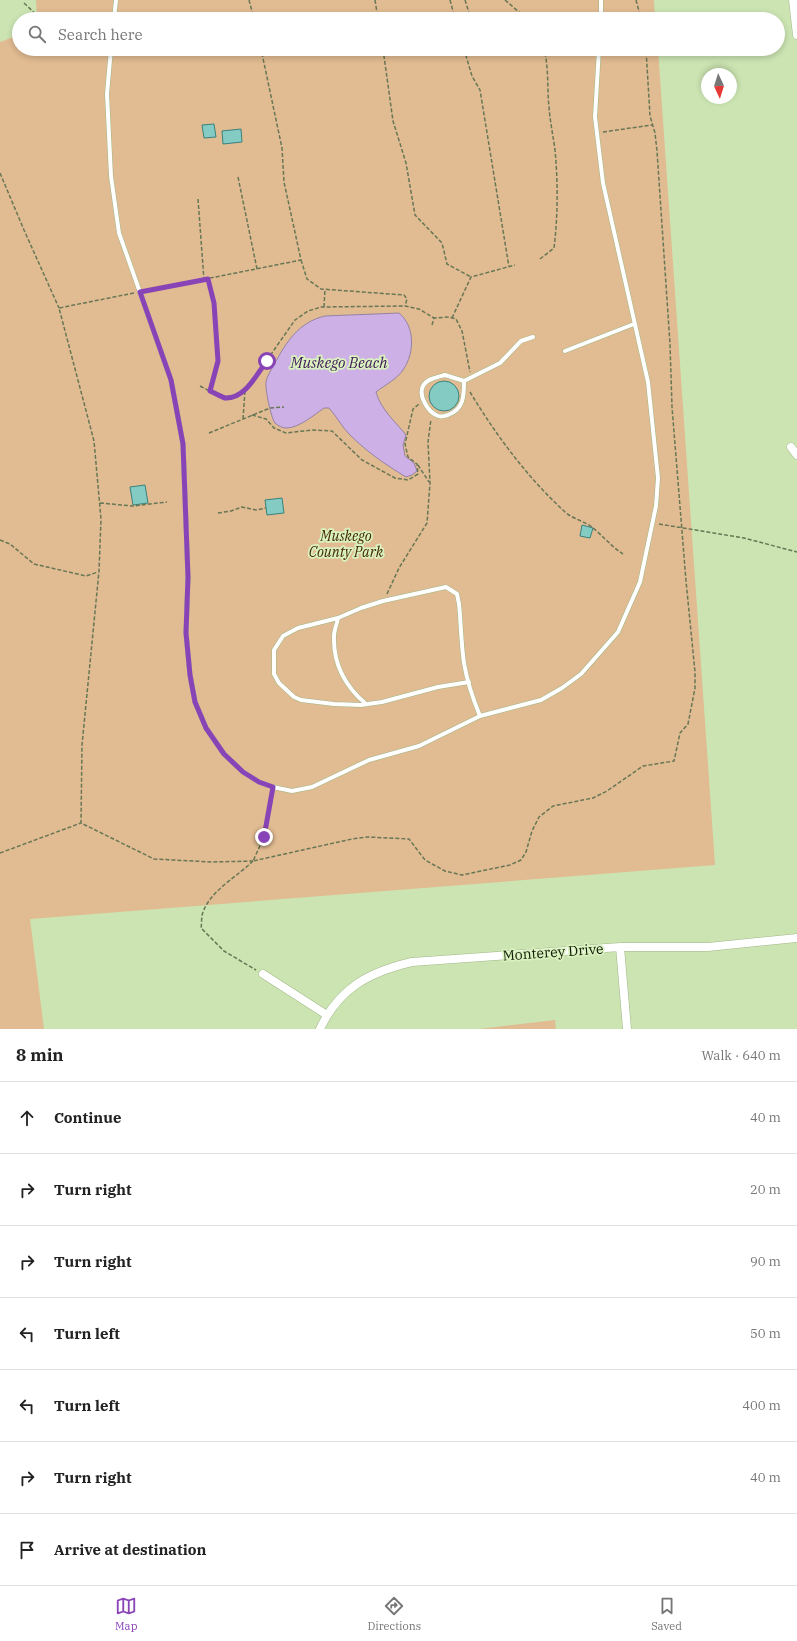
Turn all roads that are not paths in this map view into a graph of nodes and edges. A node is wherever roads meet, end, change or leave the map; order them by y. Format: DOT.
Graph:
graph roads {
  1 [pos="116,0"];
  2 [pos="601,0"];
  3 [pos="793,0"];
  4 [pos="115,12"];
  5 [pos="601,12"];
  6 [pos="797,35"];
  7 [pos="111,56"];
  8 [pos="599,56"];
  9 [pos="634,324"];
  10 [pos="533,337"];
  11 [pos="565,351"];
  12 [pos="464,381"];
  13 [pos="791,447"];
  14 [pos="797,455"];
  15 [pos="338,618"];
  16 [pos="469,682"];
  17 [pos="366,704"];
  18 [pos="480,716"];
  19 [pos="797,938"];
  20 [pos="620,947"];
  21 [pos="263,974"];
  22 [pos="327,1015"];
  23 [pos="320,1029"];
  24 [pos="626,1029"];
  1 -- 4 [label="lane"];
  2 -- 5 [label="lane"];
  3 -- 6 [label="street"];
  7 -- 18 [label="lane"];
  8 -- 9 [label="lane"];
  9 -- 11 [label="lane"];
  9 -- 18 [label="lane"];
  10 -- 12 [label="lane"];
  12 -- 12 [label="lane"];
  13 -- 14 [label="street"];
  15 -- 16 [label="lane"];
  15 -- 17 [label="lane"];
  15 -- 17 [label="lane"];
  16 -- 17 [label="lane"];
  16 -- 18 [label="lane"];
  19 -- 20 [label="street, Monterey Drive"];
  20 -- 22 [label="street, Monterey Drive"];
  20 -- 24 [label="street"];
  21 -- 22 [label="street"];
  22 -- 23 [label="street, Monterey Drive"];
}
